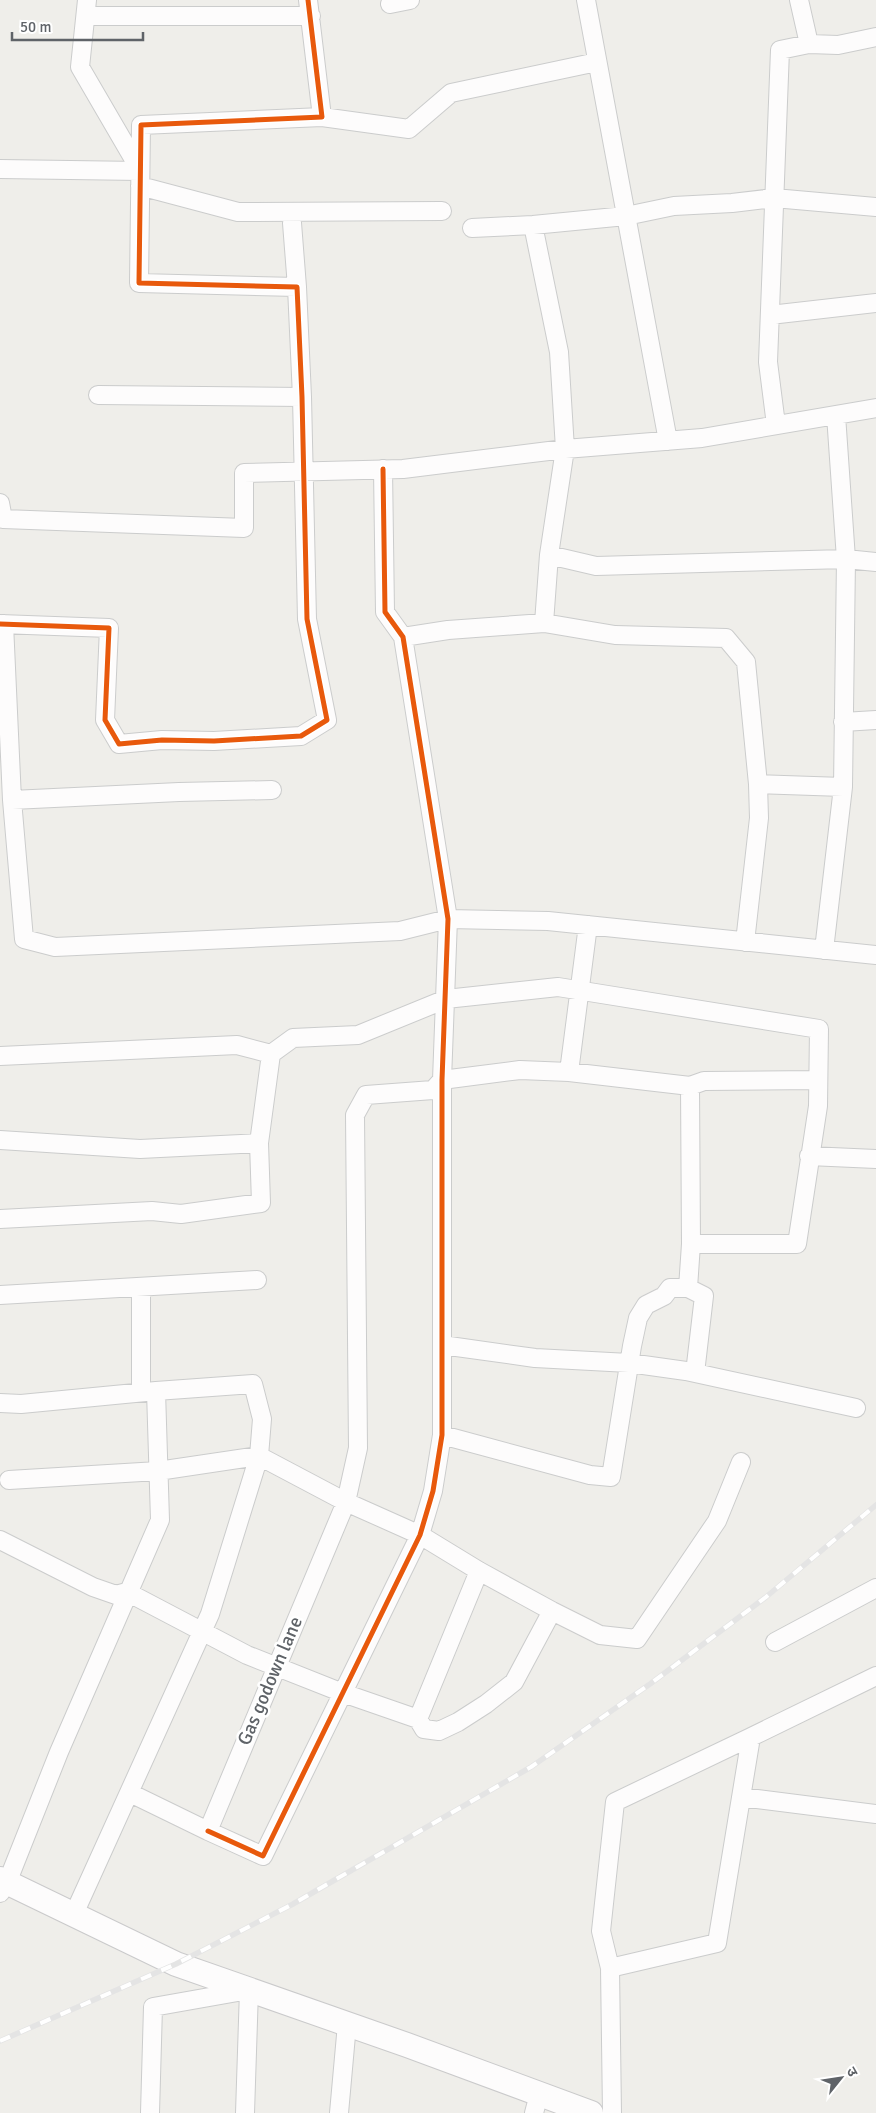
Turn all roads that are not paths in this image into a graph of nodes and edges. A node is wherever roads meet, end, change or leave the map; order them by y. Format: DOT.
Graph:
graph roads {
  1 [pos="410,0"];
  2 [pos="586,0"];
  3 [pos="799,0"];
  4 [pos="390,4"];
  5 [pos="87,8"];
  6 [pos="310,8"];
  7 [pos="876,37"];
  8 [pos="810,44"];
  9 [pos="596,62"];
  10 [pos="322,117"];
  11 [pos="0,169"];
  12 [pos="140,178"];
  13 [pos="774,198"];
  14 [pos="876,207"];
  15 [pos="442,211"];
  16 [pos="626,216"];
  17 [pos="292,223"];
  18 [pos="533,225"];
  19 [pos="472,228"];
  20 [pos="297,288"];
  21 [pos="876,303"];
  22 [pos="770,315"];
  23 [pos="98,396"];
  24 [pos="302,397"];
  25 [pos="876,408"];
  26 [pos="836,415"];
  27 [pos="776,425"];
  28 [pos="668,441"];
  29 [pos="565,449"];
  30 [pos="382,469"];
  31 [pos="304,471"];
  32 [pos="0,503"];
  33 [pos="549,554"];
  34 [pos="846,559"];
  35 [pos="876,562"];
  36 [pos="544,623"];
  37 [pos="2,624"];
  38 [pos="403,637"];
  39 [pos="876,720"];
  40 [pos="843,722"];
  41 [pos="758,784"];
  42 [pos="843,787"];
  43 [pos="272,790"];
  44 [pos="12,800"];
  45 [pos="448,919"];
  46 [pos="588,925"];
  47 [pos="745,942"];
  48 [pos="824,950"];
  49 [pos="876,955"];
  50 [pos="581,991"];
  51 [pos="446,1000"];
  52 [pos="271,1054"];
  53 [pos="0,1056"];
  54 [pos="568,1072"];
  55 [pos="442,1080"];
  56 [pos="818,1080"];
  57 [pos="690,1086"];
  58 [pos="0,1140"];
  59 [pos="259,1144"];
  60 [pos="810,1156"];
  61 [pos="876,1159"];
  62 [pos="0,1219"];
  63 [pos="691,1244"];
  64 [pos="257,1280"];
  65 [pos="141,1287"];
  66 [pos="688,1288"];
  67 [pos="0,1295"];
  68 [pos="442,1345"];
  69 [pos="629,1363"];
  70 [pos="695,1373"];
  71 [pos="149,1391"];
  72 [pos="0,1403"];
  73 [pos="856,1408"];
  74 [pos="442,1435"];
  75 [pos="260,1456"];
  76 [pos="741,1462"];
  77 [pos="158,1471"];
  78 [pos="9,1480"];
  79 [pos="346,1502"];
  80 [pos="420,1535"];
  81 [pos="0,1540"];
  82 [pos="478,1571"];
  83 [pos="876,1588"];
  84 [pos="127,1592"];
  85 [pos="552,1611"];
  86 [pos="201,1632"];
  87 [pos="775,1642"];
  88 [pos="276,1667"];
  89 [pos="876,1676"];
  90 [pos="343,1693"];
  91 [pos="418,1719"];
  92 [pos="750,1736"];
  93 [pos="130,1793"];
  94 [pos="741,1797"];
  95 [pos="876,1814"];
  96 [pos="208,1831"];
  97 [pos="2,1885"];
  98 [pos="74,1914"];
  99 [pos="610,1968"];
  100 [pos="249,1990"];
  101 [pos="347,2024"];
  102 [pos="536,2103"];
  103 [pos="150,2113"];
  104 [pos="245,2113"];
  105 [pos="339,2113"];
  106 [pos="591,2113"];
  107 [pos="612,2113"];
  1 -- 4 [label="street"];
  2 -- 9 [label="street"];
  3 -- 8 [label="street"];
  5 -- 6 [label="street"];
  5 -- 12 [label="street"];
  6 -- 10 [label="street"];
  7 -- 8 [label="street"];
  8 -- 13 [label="street"];
  9 -- 10 [label="street"];
  9 -- 16 [label="street"];
  10 -- 12 [label="street"];
  11 -- 12 [label="street"];
  12 -- 15 [label="street"];
  12 -- 20 [label="street"];
  13 -- 14 [label="street"];
  13 -- 16 [label="street"];
  13 -- 22 [label="street"];
  16 -- 18 [label="street"];
  16 -- 28 [label="street"];
  17 -- 20 [label="street"];
  18 -- 19 [label="street"];
  18 -- 29 [label="street"];
  20 -- 24 [label="street"];
  21 -- 22 [label="street"];
  22 -- 27 [label="street"];
  23 -- 24 [label="street"];
  24 -- 31 [label="street"];
  25 -- 26 [label="street"];
  26 -- 27 [label="street"];
  26 -- 34 [label="street"];
  27 -- 28 [label="street"];
  28 -- 29 [label="street"];
  29 -- 30 [label="street"];
  29 -- 33 [label="street"];
  30 -- 31 [label="street"];
  30 -- 38 [label="street"];
  31 -- 32 [label="street"];
  31 -- 37 [label="street"];
  33 -- 34 [label="street"];
  33 -- 36 [label="street"];
  34 -- 35 [label="street"];
  34 -- 40 [label="street"];
  36 -- 38 [label="street"];
  36 -- 41 [label="street"];
  37 -- 44 [label="street"];
  38 -- 45 [label="street"];
  39 -- 40 [label="street"];
  40 -- 42 [label="street"];
  41 -- 42 [label="street"];
  41 -- 47 [label="street"];
  42 -- 48 [label="street"];
  43 -- 44 [label="street"];
  44 -- 45 [label="street"];
  45 -- 46 [label="street"];
  45 -- 51 [label="street"];
  46 -- 47 [label="street"];
  46 -- 50 [label="street"];
  47 -- 48 [label="street"];
  48 -- 49 [label="street"];
  50 -- 51 [label="street"];
  50 -- 54 [label="street"];
  50 -- 56 [label="street"];
  51 -- 52 [label="street"];
  51 -- 55 [label="street"];
  52 -- 53 [label="street"];
  52 -- 59 [label="street"];
  54 -- 55 [label="street"];
  54 -- 57 [label="street"];
  55 -- 68 [label="street"];
  55 -- 79 [label="street, Gas godown lane"];
  56 -- 57 [label="street"];
  56 -- 60 [label="street"];
  57 -- 63 [label="street"];
  58 -- 59 [label="street"];
  59 -- 62 [label="street"];
  60 -- 61 [label="street"];
  60 -- 63 [label="street"];
  63 -- 66 [label="street"];
  64 -- 65 [label="street"];
  65 -- 67 [label="street"];
  65 -- 71 [label="street"];
  66 -- 69 [label="street"];
  66 -- 70 [label="street"];
  68 -- 69 [label="street"];
  68 -- 74 [label="street"];
  69 -- 70 [label="street"];
  69 -- 74 [label="street"];
  70 -- 73 [label="street"];
  71 -- 72 [label="street"];
  71 -- 75 [label="street"];
  71 -- 77 [label="street"];
  74 -- 80 [label="street"];
  75 -- 77 [label="street"];
  75 -- 79 [label="street"];
  75 -- 86 [label="street"];
  76 -- 85 [label="street"];
  77 -- 78 [label="street"];
  77 -- 84 [label="street"];
  79 -- 80 [label="street"];
  79 -- 88 [label="street, Gas godown lane"];
  80 -- 82 [label="street"];
  80 -- 90 [label="street"];
  81 -- 84 [label="street"];
  82 -- 85 [label="street"];
  82 -- 91 [label="street"];
  83 -- 87 [label="street"];
  84 -- 86 [label="street"];
  84 -- 97 [label="street"];
  85 -- 91 [label="street"];
  86 -- 88 [label="street"];
  86 -- 93 [label="street"];
  88 -- 90 [label="street"];
  88 -- 96 [label="street, Gas godown lane"];
  89 -- 92 [label="street"];
  90 -- 91 [label="street"];
  90 -- 96 [label="street"];
  92 -- 94 [label="street"];
  92 -- 99 [label="street"];
  93 -- 96 [label="street"];
  93 -- 98 [label="street"];
  94 -- 95 [label="street"];
  94 -- 99 [label="street"];
  97 -- 98 [label="street"];
  98 -- 100 [label="street"];
  99 -- 107 [label="street"];
  100 -- 101 [label="street"];
  100 -- 103 [label="street"];
  100 -- 104 [label="street"];
  101 -- 102 [label="street"];
  101 -- 105 [label="street"];
  102 -- 106 [label="street"];
}
